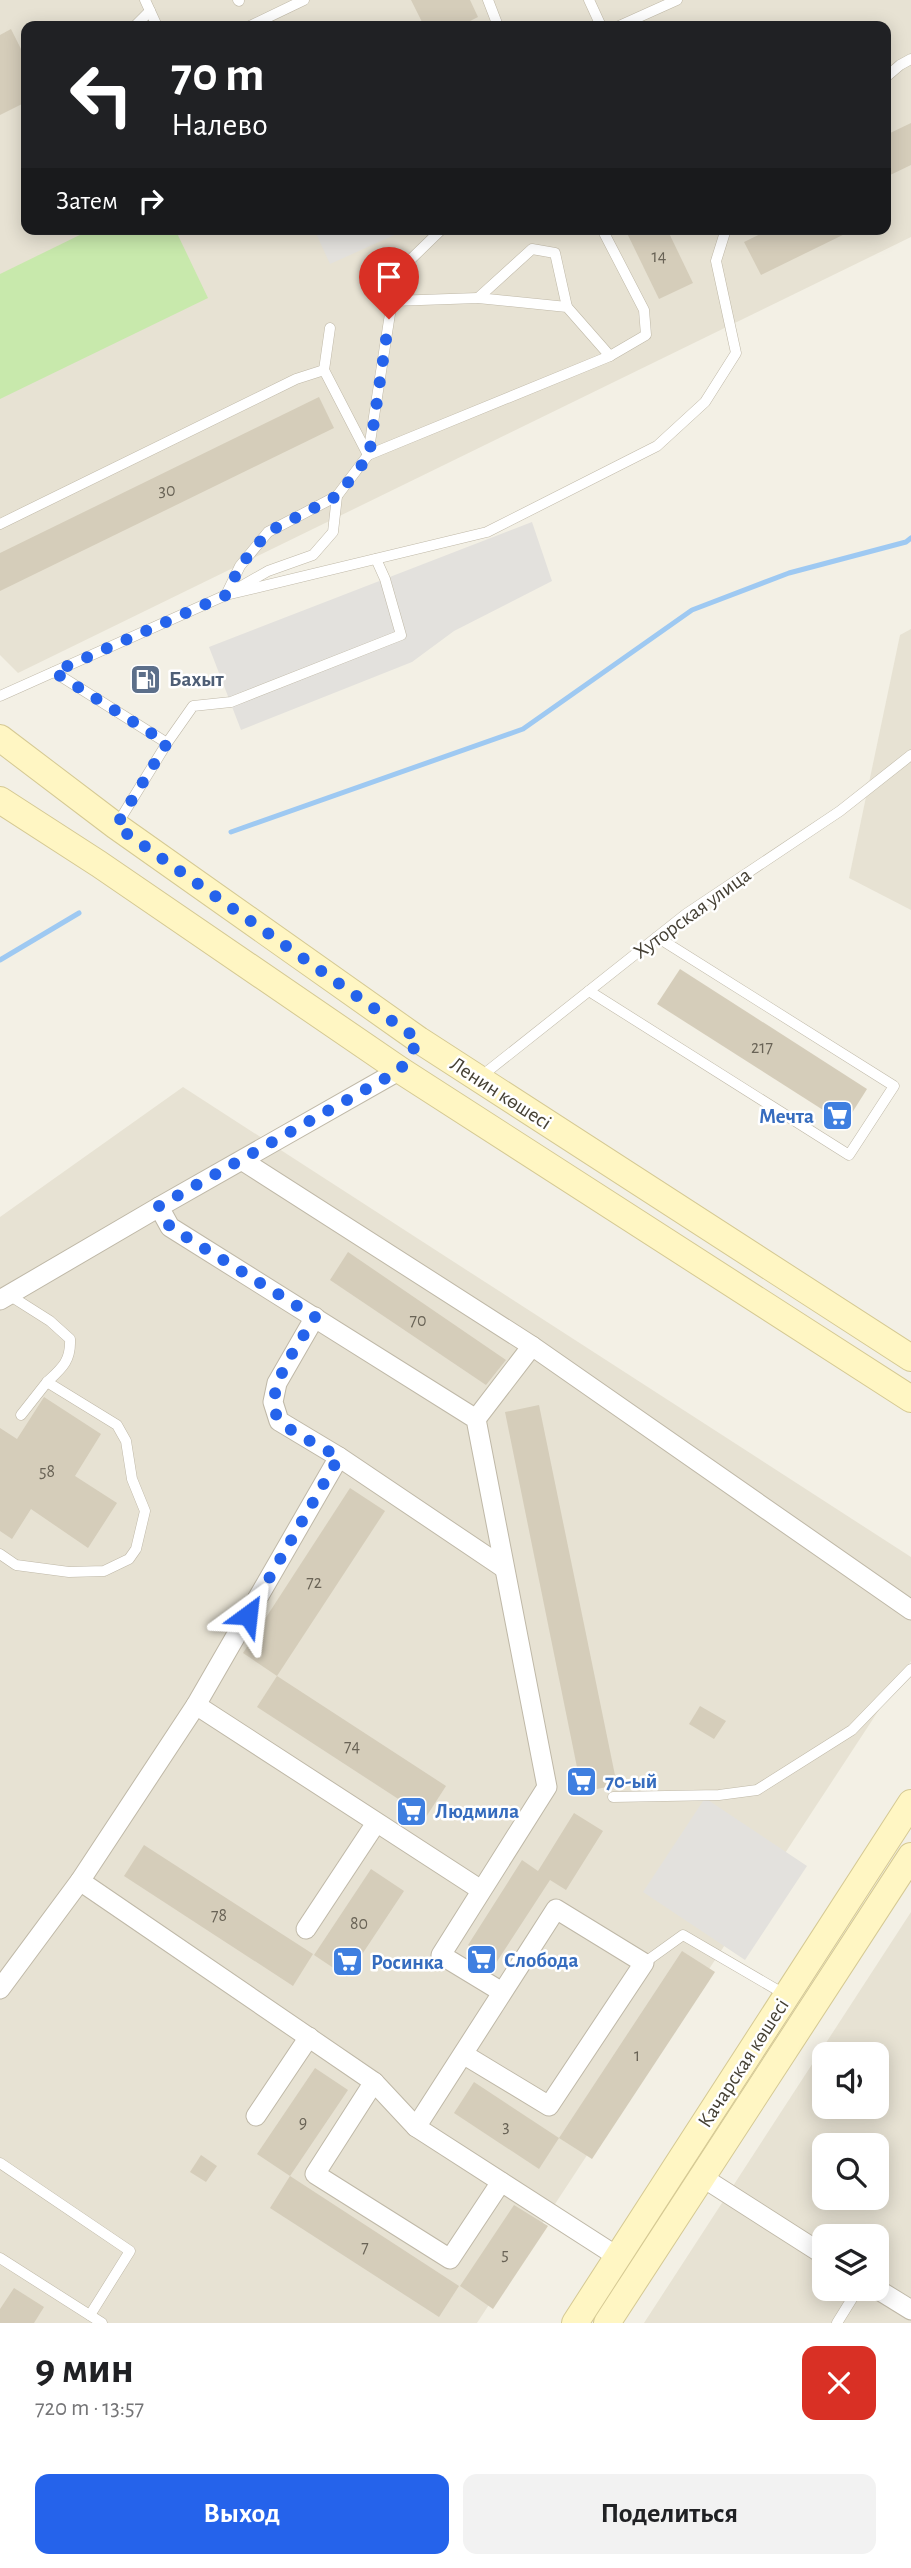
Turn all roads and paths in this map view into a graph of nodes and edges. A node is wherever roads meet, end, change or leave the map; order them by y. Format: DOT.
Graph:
graph roads {
  1 [pos="145,0"];
  2 [pos="304,0"];
  3 [pos="488,0"];
  4 [pos="589,0"];
  5 [pos="677,0"];
  6 [pos="150,11"];
  7 [pos="140,21"];
  8 [pos="155,21"];
  9 [pos="260,21"];
  10 [pos="496,21"];
  11 [pos="599,21"];
  12 [pos="630,21"];
  13 [pos="911,59"];
  14 [pos="891,73"];
  15 [pos="436,235"];
  16 [pos="605,235"];
  17 [pos="724,235"];
  18 [pos="478,298"];
  19 [pos="392,301"];
  20 [pos="567,307"];
  21 [pos="330,328"];
  22 [pos="610,356"];
  23 [pos="324,370"];
  24 [pos="369,456"];
  25 [pos="337,496"];
  26 [pos="0,524"];
  27 [pos="376,559"];
  28 [pos="226,595"];
  29 [pos="54,672"];
  30 [pos="0,696"];
  31 [pos="0,738"];
  32 [pos="167,743"];
  33 [pos="911,755"];
  34 [pos="0,800"];
  35 [pos="116,826"];
  36 [pos="657,937"];
  37 [pos="589,991"];
  38 [pos="419,1040"];
  39 [pos="400,1070"];
  40 [pos="478,1079"];
  41 [pos="243,1161"];
  42 [pos="159,1206"];
  43 [pos="5,1297"];
  44 [pos="315,1317"];
  45 [pos="531,1346"];
  46 [pos="911,1358"];
  47 [pos="47,1382"];
  48 [pos="911,1399"];
  49 [pos="21,1415"];
  50 [pos="476,1419"];
  51 [pos="339,1457"];
  52 [pos="0,1554"];
  53 [pos="504,1568"];
  54 [pos="911,1610"];
  55 [pos="911,1669"];
  56 [pos="196,1705"];
  57 [pos="613,1797"];
  58 [pos="911,1803"];
  59 [pos="376,1823"];
  60 [pos="911,1856"];
  61 [pos="80,1881"];
  62 [pos="481,1890"];
  63 [pos="306,1929"];
  64 [pos="644,1963"];
  65 [pos="0,1989"];
  66 [pos="502,1992"];
  67 [pos="787,1996"];
  68 [pos="309,2037"];
  69 [pos="463,2054"];
  70 [pos="374,2082"];
  71 [pos="256,2116"];
  72 [pos="416,2127"];
  73 [pos="0,2163"];
  74 [pos="702,2177"];
  75 [pos="500,2182"];
  76 [pos="812,2247"];
  77 [pos="618,2257"];
  78 [pos="0,2258"];
  79 [pos="889,2296"];
  80 [pos="851,2301"];
  81 [pos="911,2310"];
  82 [pos="90,2315"];
  83 [pos="102,2323"];
  84 [pos="575,2323"];
  85 [pos="607,2323"];
  86 [pos="837,2323"];
  1 -- 6 [label="lane"];
  2 -- 9 [label="lane"];
  3 -- 10 [label="lane"];
  4 -- 11 [label="lane"];
  5 -- 12 [label="lane"];
  6 -- 7 [label="lane"];
  6 -- 8 [label="lane"];
  13 -- 14 [label="lane"];
  15 -- 19 [label="lane"];
  16 -- 22 [label="lane"];
  17 -- 27 [label="lane"];
  18 -- 19 [label="lane"];
  18 -- 20 [label="lane"];
  18 -- 20 [label="lane"];
  19 -- 24 [label="lane"];
  20 -- 22 [label="lane"];
  21 -- 23 [label="lane"];
  22 -- 24 [label="lane"];
  23 -- 24 [label="lane"];
  23 -- 26 [label="lane"];
  24 -- 25 [label="lane"];
  25 -- 28 [label="lane"];
  25 -- 28 [label="lane"];
  27 -- 28 [label="lane"];
  27 -- 32 [label="lane"];
  28 -- 29 [label="lane"];
  29 -- 30 [label="lane"];
  29 -- 32 [label="lane"];
  31 -- 35 [label="main road, Ленин көшесі"];
  32 -- 35 [label="lane"];
  33 -- 36 [label="lane, Хуторская улица"];
  34 -- 39 [label="main road, Ленин көшесі"];
  35 -- 38 [label="main road, Ленин көшесі"];
  36 -- 37 [label="lane, Хуторская улица"];
  36 -- 37 [label="lane"];
  37 -- 40 [label="lane, Хуторская улица"];
  38 -- 39 [label="main road"];
  38 -- 40 [label="main road, Ленин көшесі"];
  39 -- 41 [label="street"];
  39 -- 48 [label="main road, Ленин көшесі"];
  40 -- 46 [label="main road, Ленин көшесі"];
  41 -- 42 [label="street"];
  41 -- 45 [label="street"];
  42 -- 43 [label="street"];
  42 -- 44 [label="street"];
  43 -- 47 [label="lane"];
  44 -- 50 [label="street"];
  44 -- 51 [label="street"];
  45 -- 50 [label="street"];
  45 -- 54 [label="street"];
  47 -- 49 [label="lane"];
  47 -- 52 [label="lane"];
  50 -- 53 [label="street"];
  51 -- 53 [label="street"];
  51 -- 56 [label="street"];
  53 -- 62 [label="street"];
  55 -- 57 [label="lane"];
  56 -- 59 [label="street"];
  56 -- 61 [label="street"];
  58 -- 67 [label="main road, Качарская көшесі"];
  59 -- 62 [label="street"];
  59 -- 63 [label="street"];
  60 -- 74 [label="main road, Качарская көшесі"];
  61 -- 65 [label="street"];
  61 -- 68 [label="street"];
  62 -- 66 [label="street"];
  64 -- 66 [label="street"];
  64 -- 67 [label="lane"];
  64 -- 69 [label="street"];
  66 -- 69 [label="street"];
  67 -- 77 [label="main road, Качарская көшесі"];
  68 -- 70 [label="street"];
  68 -- 71 [label="street"];
  69 -- 72 [label="street"];
  70 -- 72 [label="street"];
  70 -- 75 [label="street"];
  72 -- 75 [label="street"];
  73 -- 82 [label="lane"];
  74 -- 76 [label="street"];
  74 -- 85 [label="main road, Качарская көшесі"];
  75 -- 77 [label="street"];
  77 -- 84 [label="main road, Качарская көшесі"];
  78 -- 82 [label="lane"];
  79 -- 81 [label="street"];
  80 -- 86 [label="lane"];
  82 -- 83 [label="lane"];
}
